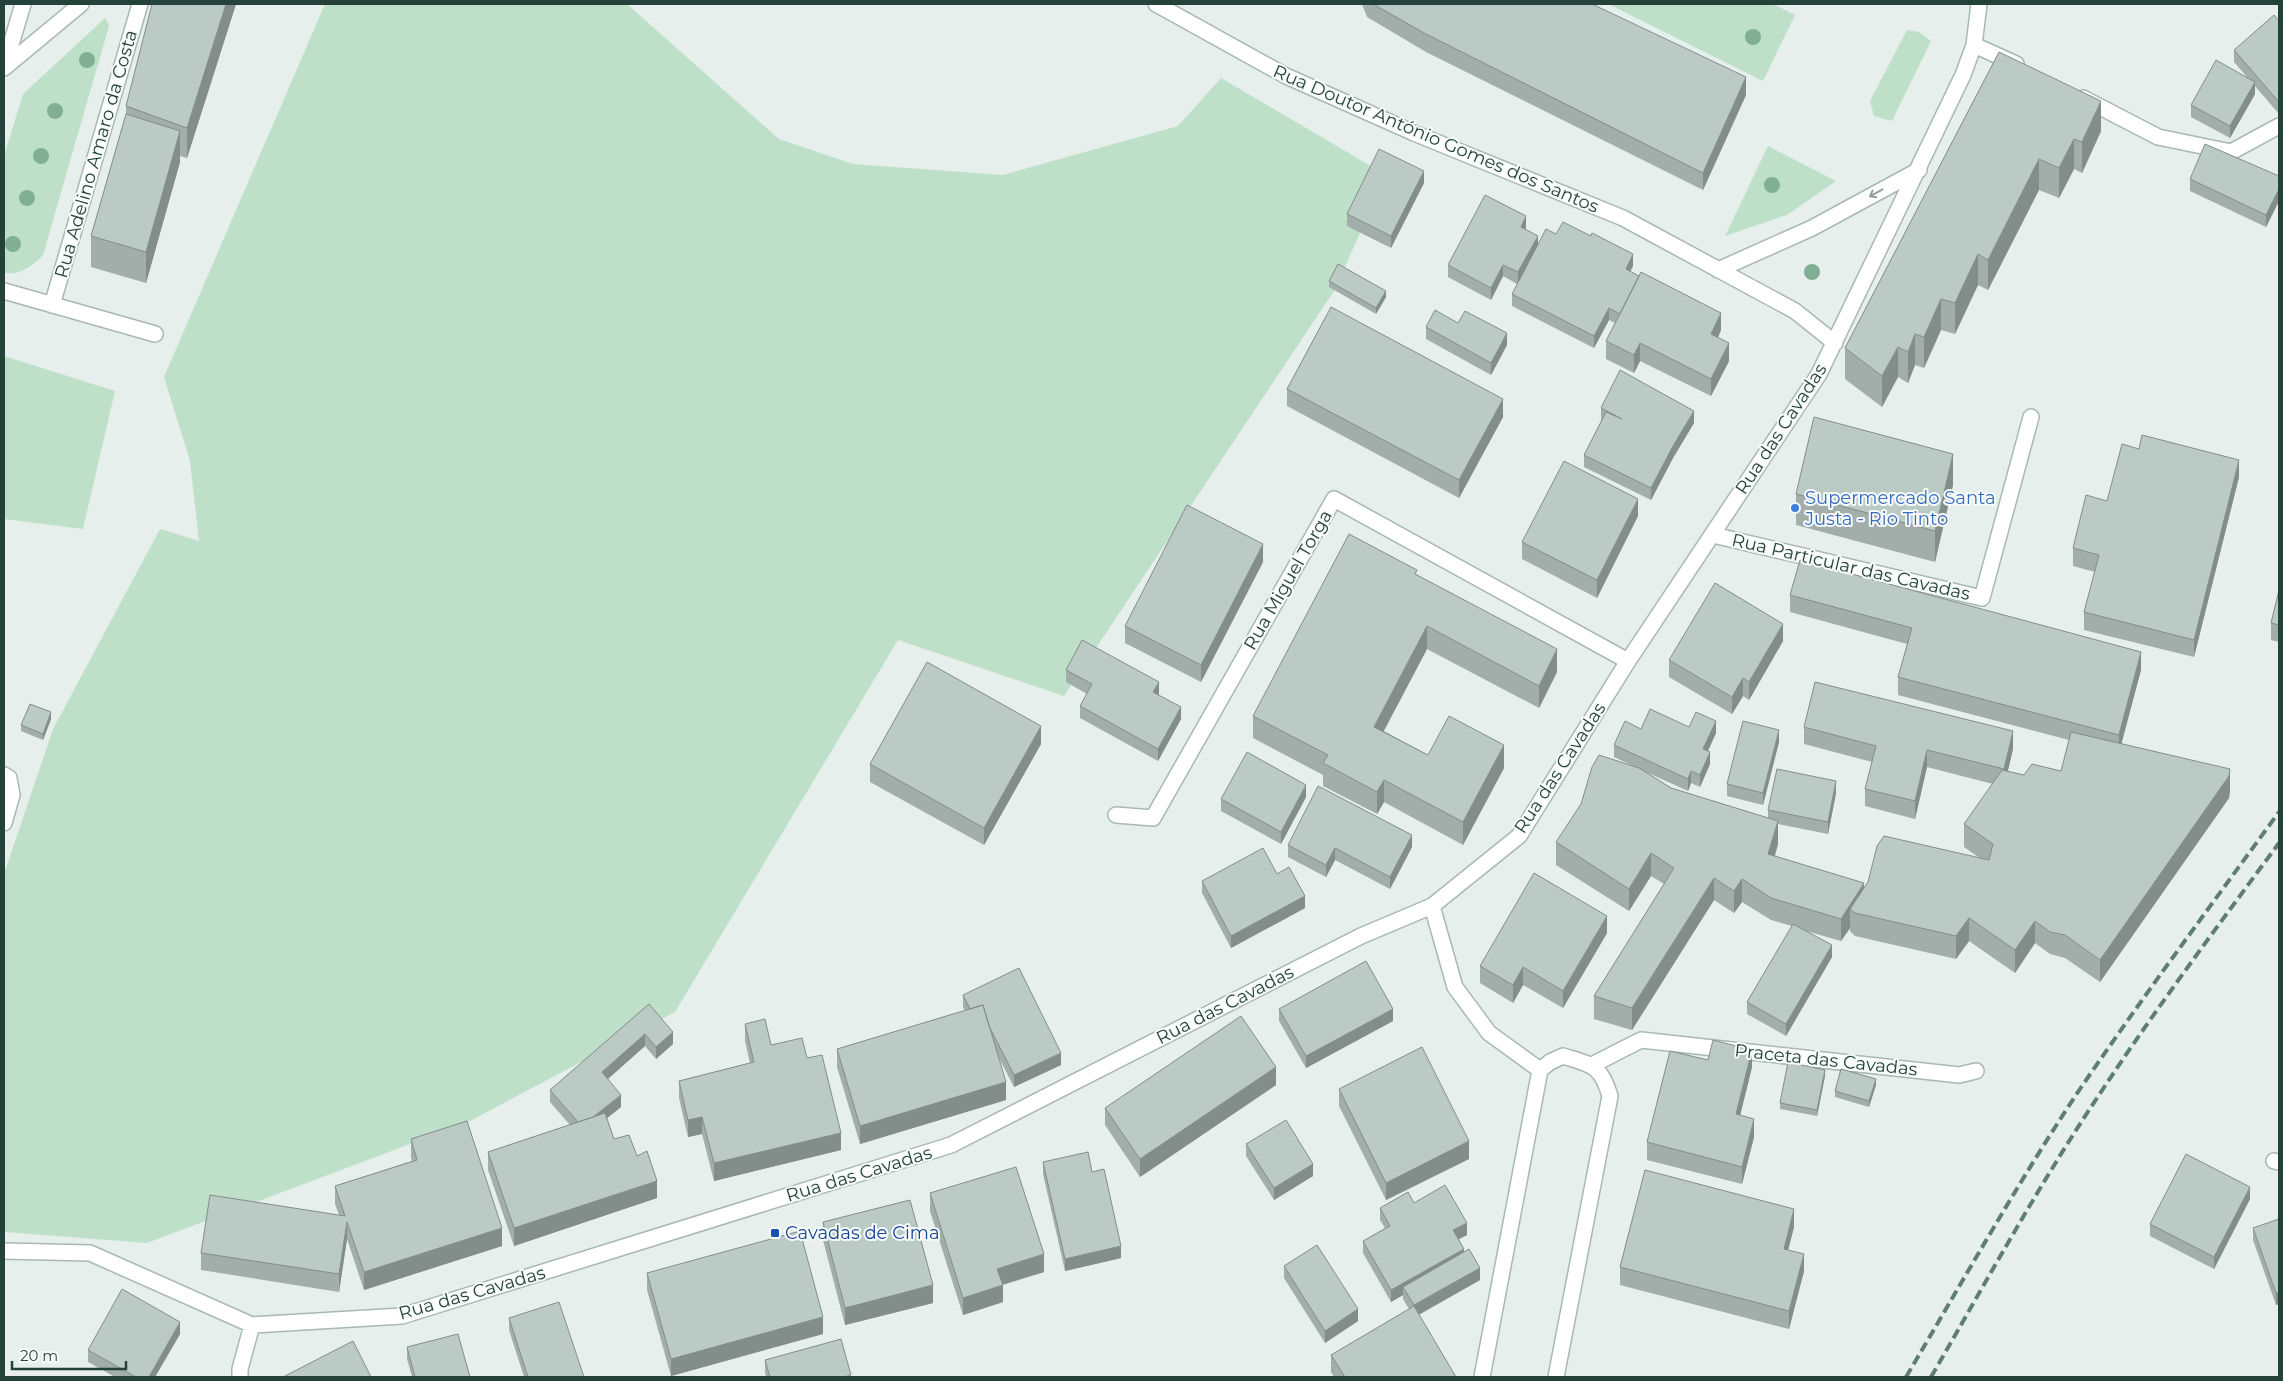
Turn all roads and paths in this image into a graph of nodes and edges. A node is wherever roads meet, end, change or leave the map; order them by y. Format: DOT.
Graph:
graph roads {
  1 [pos="23,4"];
  2 [pos="81,4"];
  3 [pos="140,4"];
  4 [pos="1156,4"];
  5 [pos="1979,4"];
  6 [pos="1974,44"];
  7 [pos="4,69"];
  8 [pos="2027,69"];
  9 [pos="2071,91"];
  10 [pos="2279,126"];
  11 [pos="1919,170"];
  12 [pos="1718,270"];
  13 [pos="4,291"];
  14 [pos="52,305"];
  15 [pos="155,334"];
  16 [pos="1835,343"];
  17 [pos="2030,417"];
  18 [pos="1713,534"];
  19 [pos="1628,661"];
  20 [pos="4,774"];
  21 [pos="1116,815"];
  22 [pos="4,823"];
  23 [pos="1432,906"];
  24 [pos="1592,1066"];
  25 [pos="1540,1070"];
  26 [pos="1976,1071"];
  27 [pos="4,1251"];
  28 [pos="252,1325"];
  29 [pos="240,1377"];
  30 [pos="1482,1377"];
  31 [pos="1556,1377"];
  1 -- 7 [label="street"];
  2 -- 7 [label="street"];
  3 -- 14 [label="street, Rua Adelino Amaro da Costa"];
  4 -- 12 [label="street, Rua Doutor António Gomes dos Santos"];
  5 -- 6 [label="street, Rua das Cavadas"];
  6 -- 8 [label="street"];
  6 -- 11 [label="street, Rua das Cavadas"];
  9 -- 10 [label="street"];
  11 -- 12 [label="street, one-way"];
  11 -- 16 [label="street, Rua das Cavadas"];
  12 -- 16 [label="street, Rua Doutor António Gomes dos Santos"];
  13 -- 14 [label="street"];
  14 -- 15 [label="street"];
  16 -- 18 [label="street, Rua das Cavadas"];
  17 -- 18 [label="street, Rua Particular das Cavadas"];
  18 -- 19 [label="street, Rua das Cavadas"];
  19 -- 21 [label="street, Rua Miguel Torga"];
  19 -- 23 [label="street, Rua das Cavadas"];
  20 -- 22 [label="street"];
  23 -- 25 [label="street"];
  23 -- 28 [label="street, Rua das Cavadas"];
  24 -- 25 [label="street"];
  24 -- 26 [label="street, Praceta das Cavadas"];
  24 -- 31 [label="street"];
  25 -- 30 [label="street"];
  27 -- 28 [label="street, Rua das Cavadas"];
  28 -- 29 [label="street"];
}
